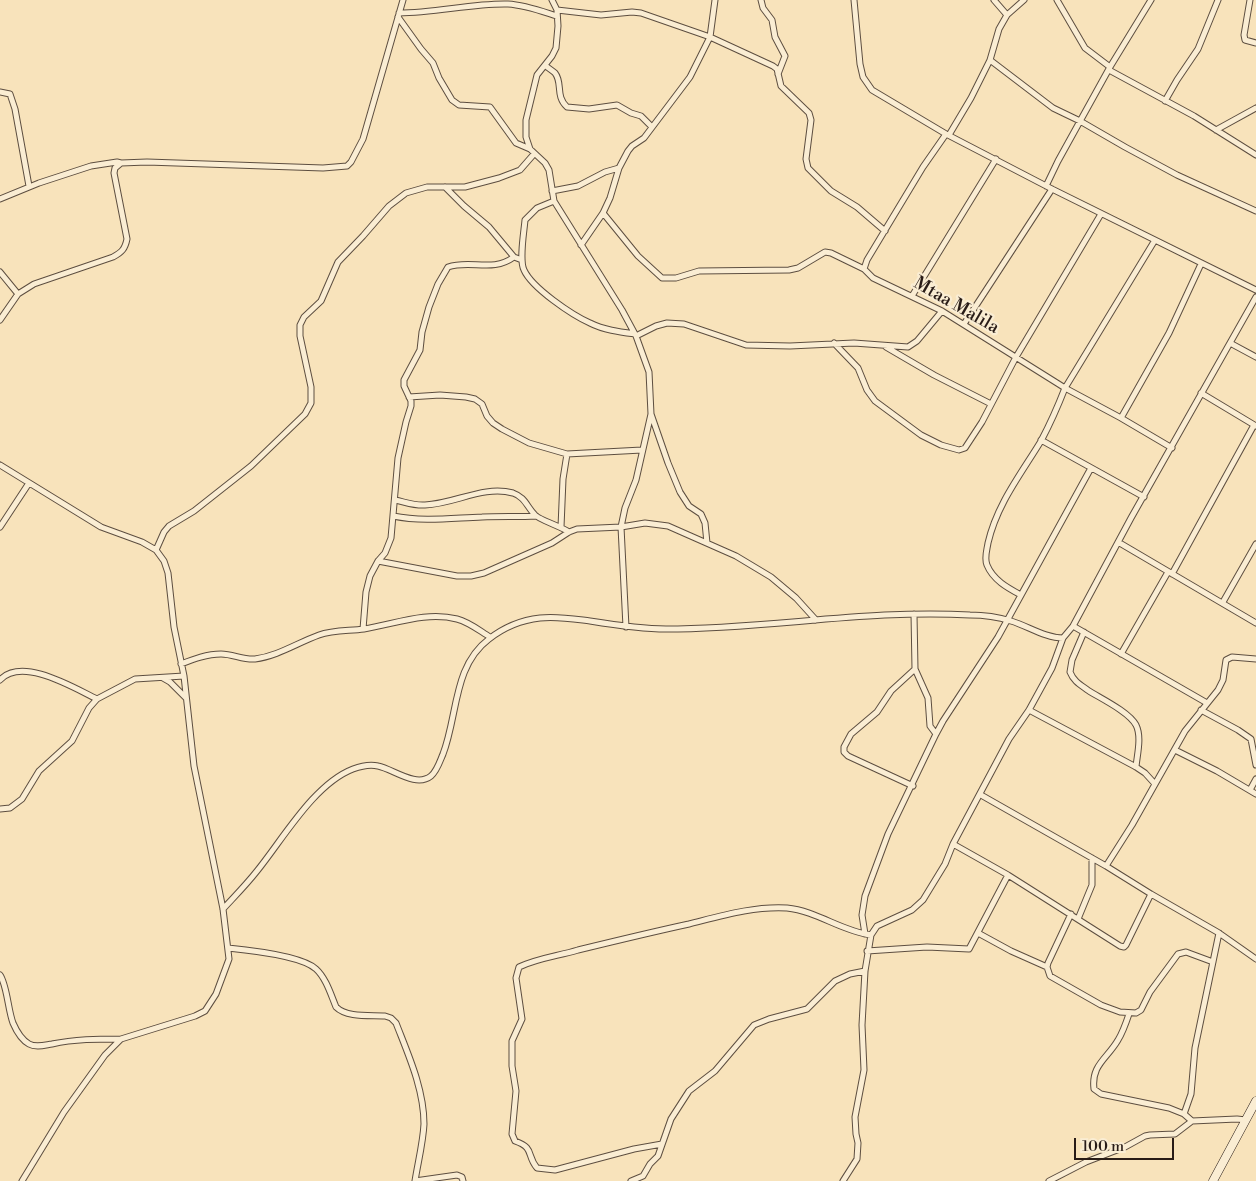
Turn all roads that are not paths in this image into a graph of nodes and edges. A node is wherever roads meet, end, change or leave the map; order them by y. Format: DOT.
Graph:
graph roads {
  1 [pos="403,0"];
  2 [pos="552,0"];
  3 [pos="714,0"];
  4 [pos="761,0"];
  5 [pos="854,0"];
  6 [pos="994,0"];
  7 [pos="1024,0"];
  8 [pos="1057,0"];
  9 [pos="1151,0"];
  10 [pos="1218,0"];
  11 [pos="1250,0"];
  12 [pos="485,2"];
  13 [pos="557,10"];
  14 [pos="399,15"];
  15 [pos="557,16"];
  16 [pos="1007,16"];
  17 [pos="710,37"];
  18 [pos="1256,44"];
  19 [pos="990,60"];
  20 [pos="546,66"];
  21 [pos="1109,68"];
  22 [pos="778,74"];
  23 [pos="0,92"];
  24 [pos="1166,101"];
  25 [pos="1256,108"];
  26 [pos="1080,121"];
  27 [pos="652,127"];
  28 [pos="1216,130"];
  29 [pos="948,134"];
  30 [pos="530,149"];
  31 [pos="534,154"];
  32 [pos="1256,155"];
  33 [pos="996,159"];
  34 [pos="121,163"];
  35 [pos="619,168"];
  36 [pos="29,186"];
  37 [pos="1046,186"];
  38 [pos="446,187"];
  39 [pos="1052,189"];
  40 [pos="552,191"];
  41 [pos="0,198"];
  42 [pos="554,201"];
  43 [pos="1256,211"];
  44 [pos="603,213"];
  45 [pos="1101,214"];
  46 [pos="885,231"];
  47 [pos="1155,240"];
  48 [pos="581,245"];
  49 [pos="514,257"];
  50 [pos="522,260"];
  51 [pos="1201,264"];
  52 [pos="864,270"];
  53 [pos="0,272"];
  54 [pos="1256,290"];
  55 [pos="18,294"];
  56 [pos="912,296"];
  57 [pos="1256,297"];
  58 [pos="942,311"];
  59 [pos="0,320"];
  60 [pos="964,324"];
  61 [pos="635,335"];
  62 [pos="834,343"];
  63 [pos="1230,343"];
  64 [pos="884,346"];
  65 [pos="1016,357"];
  66 [pos="1256,357"];
  67 [pos="1065,388"];
  68 [pos="1202,393"];
  69 [pos="409,397"];
  70 [pos="991,404"];
  71 [pos="651,414"];
  72 [pos="1121,418"];
  73 [pos="1255,425"];
  74 [pos="1041,440"];
  75 [pos="1172,448"];
  76 [pos="642,450"];
  77 [pos="567,454"];
  78 [pos="0,465"];
  79 [pos="1091,468"];
  80 [pos="29,483"];
  81 [pos="1144,497"];
  82 [pos="395,500"];
  83 [pos="393,516"];
  84 [pos="536,516"];
  85 [pos="0,527"];
  86 [pos="561,527"];
  87 [pos="621,527"];
  88 [pos="569,532"];
  89 [pos="1118,542"];
  90 [pos="706,543"];
  91 [pos="1256,544"];
  92 [pos="156,550"];
  93 [pos="378,561"];
  94 [pos="1170,573"];
  95 [pos="1021,595"];
  96 [pos="1223,602"];
  97 [pos="914,614"];
  98 [pos="1008,619"];
  99 [pos="816,620"];
  100 [pos="1256,622"];
  101 [pos="1073,626"];
  102 [pos="626,627"];
  103 [pos="364,629"];
  104 [pos="1084,632"];
  105 [pos="490,638"];
  106 [pos="1063,638"];
  107 [pos="1121,654"];
  108 [pos="1256,659"];
  109 [pos="181,664"];
  110 [pos="915,669"];
  111 [pos="184,676"];
  112 [pos="162,677"];
  113 [pos="0,680"];
  114 [pos="186,698"];
  115 [pos="97,699"];
  116 [pos="1208,704"];
  117 [pos="1029,710"];
  118 [pos="1201,710"];
  119 [pos="936,734"];
  120 [pos="1175,750"];
  121 [pos="1256,765"];
  122 [pos="1136,767"];
  123 [pos="1256,779"];
  124 [pos="1155,784"];
  125 [pos="913,786"];
  126 [pos="1250,790"];
  127 [pos="1256,794"];
  128 [pos="981,795"];
  129 [pos="0,809"];
  130 [pos="954,844"];
  131 [pos="1092,858"];
  132 [pos="1106,866"];
  133 [pos="1008,875"];
  134 [pos="1152,894"];
  135 [pos="223,909"];
  136 [pos="1071,914"];
  137 [pos="1078,919"];
  138 [pos="978,933"];
  139 [pos="1219,933"];
  140 [pos="868,934"];
  141 [pos="228,948"];
  142 [pos="867,951"];
  143 [pos="1256,960"];
  144 [pos="1212,962"];
  145 [pos="1047,967"];
  146 [pos="865,971"];
  147 [pos="0,975"];
  148 [pos="1129,1014"];
  149 [pos="121,1040"];
  150 [pos="1256,1101"];
  151 [pos="1184,1114"];
  152 [pos="1246,1120"];
  153 [pos="1192,1121"];
  154 [pos="662,1144"];
  155 [pos="22,1181"];
  156 [pos="415,1181"];
  157 [pos="463,1181"];
  158 [pos="631,1181"];
  159 [pos="843,1181"];
  160 [pos="1049,1181"];
  161 [pos="1213,1181"];
  1 -- 14 [label="street"];
  2 -- 13 [label="street"];
  3 -- 17 [label="street"];
  4 -- 22 [label="street"];
  5 -- 29 [label="street"];
  6 -- 16 [label="street"];
  7 -- 16 [label="street"];
  8 -- 21 [label="street"];
  9 -- 21 [label="street"];
  10 -- 24 [label="street"];
  11 -- 18 [label="street"];
  12 -- 14 [label="street"];
  12 -- 15 [label="street"];
  13 -- 15 [label="street"];
  13 -- 17 [label="street"];
  14 -- 30 [label="street"];
  14 -- 34 [label="street"];
  15 -- 20 [label="street"];
  16 -- 19 [label="street"];
  17 -- 22 [label="street"];
  17 -- 27 [label="street"];
  19 -- 26 [label="street"];
  19 -- 29 [label="street"];
  20 -- 27 [label="street"];
  20 -- 30 [label="street"];
  21 -- 24 [label="street"];
  21 -- 26 [label="street"];
  22 -- 46 [label="street"];
  23 -- 36 [label="street"];
  24 -- 28 [label="street"];
  25 -- 28 [label="street"];
  26 -- 37 [label="street"];
  26 -- 43 [label="street"];
  27 -- 35 [label="street"];
  28 -- 32 [label="street"];
  29 -- 33 [label="street"];
  29 -- 46 [label="street"];
  30 -- 31 [label="street"];
  31 -- 38 [label="street"];
  31 -- 40 [label="street"];
  33 -- 37 [label="street"];
  33 -- 56 [label="street"];
  34 -- 36 [label="street"];
  34 -- 55 [label="street"];
  35 -- 40 [label="street"];
  35 -- 44 [label="street"];
  36 -- 41 [label="street"];
  37 -- 39 [label="street"];
  38 -- 49 [label="street"];
  38 -- 92 [label="street"];
  39 -- 45 [label="street"];
  39 -- 60 [label="street"];
  40 -- 42 [label="street"];
  42 -- 48 [label="street"];
  42 -- 50 [label="street"];
  44 -- 48 [label="street"];
  44 -- 52 [label="street, Mtaa Malila"];
  45 -- 47 [label="street"];
  45 -- 65 [label="street"];
  46 -- 52 [label="street"];
  47 -- 51 [label="street"];
  47 -- 67 [label="street"];
  48 -- 61 [label="street"];
  49 -- 50 [label="street"];
  49 -- 69 [label="street"];
  50 -- 61 [label="street"];
  51 -- 54 [label="street"];
  51 -- 72 [label="street"];
  52 -- 56 [label="street, Mtaa Malila"];
  53 -- 55 [label="street"];
  55 -- 59 [label="street"];
  56 -- 58 [label="street, Mtaa Malila"];
  57 -- 63 [label="street"];
  58 -- 60 [label="street, Mtaa Malila"];
  58 -- 64 [label="street"];
  60 -- 65 [label="street, Mtaa Malila"];
  61 -- 62 [label="street"];
  61 -- 71 [label="street"];
  62 -- 64 [label="street"];
  62 -- 70 [label="street"];
  63 -- 66 [label="street"];
  63 -- 68 [label="street"];
  64 -- 70 [label="street"];
  65 -- 67 [label="street, Mtaa Malila"];
  65 -- 70 [label="street"];
  67 -- 72 [label="street, Mtaa Malila"];
  67 -- 74 [label="street"];
  68 -- 73 [label="street"];
  68 -- 75 [label="street"];
  69 -- 77 [label="street"];
  69 -- 82 [label="street"];
  71 -- 76 [label="street"];
  71 -- 90 [label="street"];
  72 -- 75 [label="street, Mtaa Malila"];
  73 -- 94 [label="street"];
  74 -- 79 [label="street"];
  74 -- 95 [label="street"];
  75 -- 81 [label="street"];
  76 -- 77 [label="street"];
  76 -- 87 [label="street"];
  77 -- 86 [label="street"];
  78 -- 80 [label="street"];
  79 -- 81 [label="street"];
  79 -- 95 [label="street"];
  80 -- 85 [label="street"];
  80 -- 92 [label="street"];
  81 -- 89 [label="street"];
  82 -- 83 [label="street"];
  82 -- 84 [label="street"];
  83 -- 84 [label="street"];
  83 -- 93 [label="street"];
  84 -- 86 [label="street"];
  86 -- 88 [label="street"];
  87 -- 88 [label="street"];
  87 -- 90 [label="street"];
  87 -- 102 [label="street"];
  88 -- 93 [label="street"];
  89 -- 94 [label="street"];
  89 -- 101 [label="street"];
  90 -- 99 [label="street"];
  91 -- 96 [label="street"];
  92 -- 109 [label="street"];
  93 -- 103 [label="street"];
  94 -- 96 [label="street"];
  94 -- 107 [label="street"];
  95 -- 98 [label="street"];
  96 -- 100 [label="street"];
  97 -- 98 [label="street"];
  97 -- 99 [label="street"];
  97 -- 110 [label="street"];
  98 -- 106 [label="street"];
  98 -- 119 [label="street"];
  99 -- 102 [label="street"];
  101 -- 104 [label="street"];
  101 -- 106 [label="street"];
  102 -- 105 [label="street"];
  103 -- 105 [label="street"];
  103 -- 109 [label="street"];
  104 -- 107 [label="street"];
  104 -- 122 [label="street"];
  105 -- 135 [label="street"];
  106 -- 117 [label="street"];
  107 -- 116 [label="street"];
  108 -- 116 [label="street"];
  109 -- 111 [label="street"];
  110 -- 119 [label="street"];
  110 -- 125 [label="street"];
  111 -- 112 [label="street"];
  111 -- 114 [label="street"];
  112 -- 114 [label="street"];
  112 -- 115 [label="street"];
  113 -- 115 [label="street"];
  114 -- 135 [label="street"];
  115 -- 129 [label="street"];
  116 -- 118 [label="street"];
  117 -- 122 [label="street"];
  117 -- 128 [label="street"];
  118 -- 120 [label="street"];
  118 -- 121 [label="street"];
  119 -- 125 [label="street"];
  120 -- 124 [label="street"];
  120 -- 126 [label="street"];
  122 -- 124 [label="street"];
  123 -- 126 [label="street"];
  124 -- 132 [label="street"];
  125 -- 140 [label="street"];
  126 -- 127 [label="street"];
  128 -- 130 [label="street"];
  128 -- 131 [label="street"];
  130 -- 133 [label="street"];
  130 -- 140 [label="street"];
  131 -- 132 [label="street"];
  131 -- 137 [label="street"];
  132 -- 134 [label="street"];
  133 -- 136 [label="street"];
  133 -- 138 [label="street"];
  134 -- 137 [label="street"];
  134 -- 139 [label="street"];
  135 -- 141 [label="street"];
  136 -- 137 [label="street"];
  136 -- 145 [label="street"];
  138 -- 142 [label="street"];
  138 -- 145 [label="street"];
  139 -- 143 [label="street"];
  139 -- 144 [label="street"];
  140 -- 142 [label="street"];
  140 -- 154 [label="street"];
  141 -- 149 [label="street"];
  141 -- 156 [label="street"];
  142 -- 146 [label="street"];
  144 -- 148 [label="street"];
  144 -- 151 [label="street"];
  145 -- 148 [label="street"];
  146 -- 154 [label="street"];
  146 -- 159 [label="street"];
  147 -- 149 [label="street"];
  148 -- 151 [label="street"];
  149 -- 155 [label="street"];
  150 -- 152 [label="main road"];
  151 -- 153 [label="street"];
  152 -- 153 [label="street"];
  152 -- 161 [label="main road"];
  153 -- 160 [label="street"];
  154 -- 158 [label="street"];
  156 -- 157 [label="street"];
}
